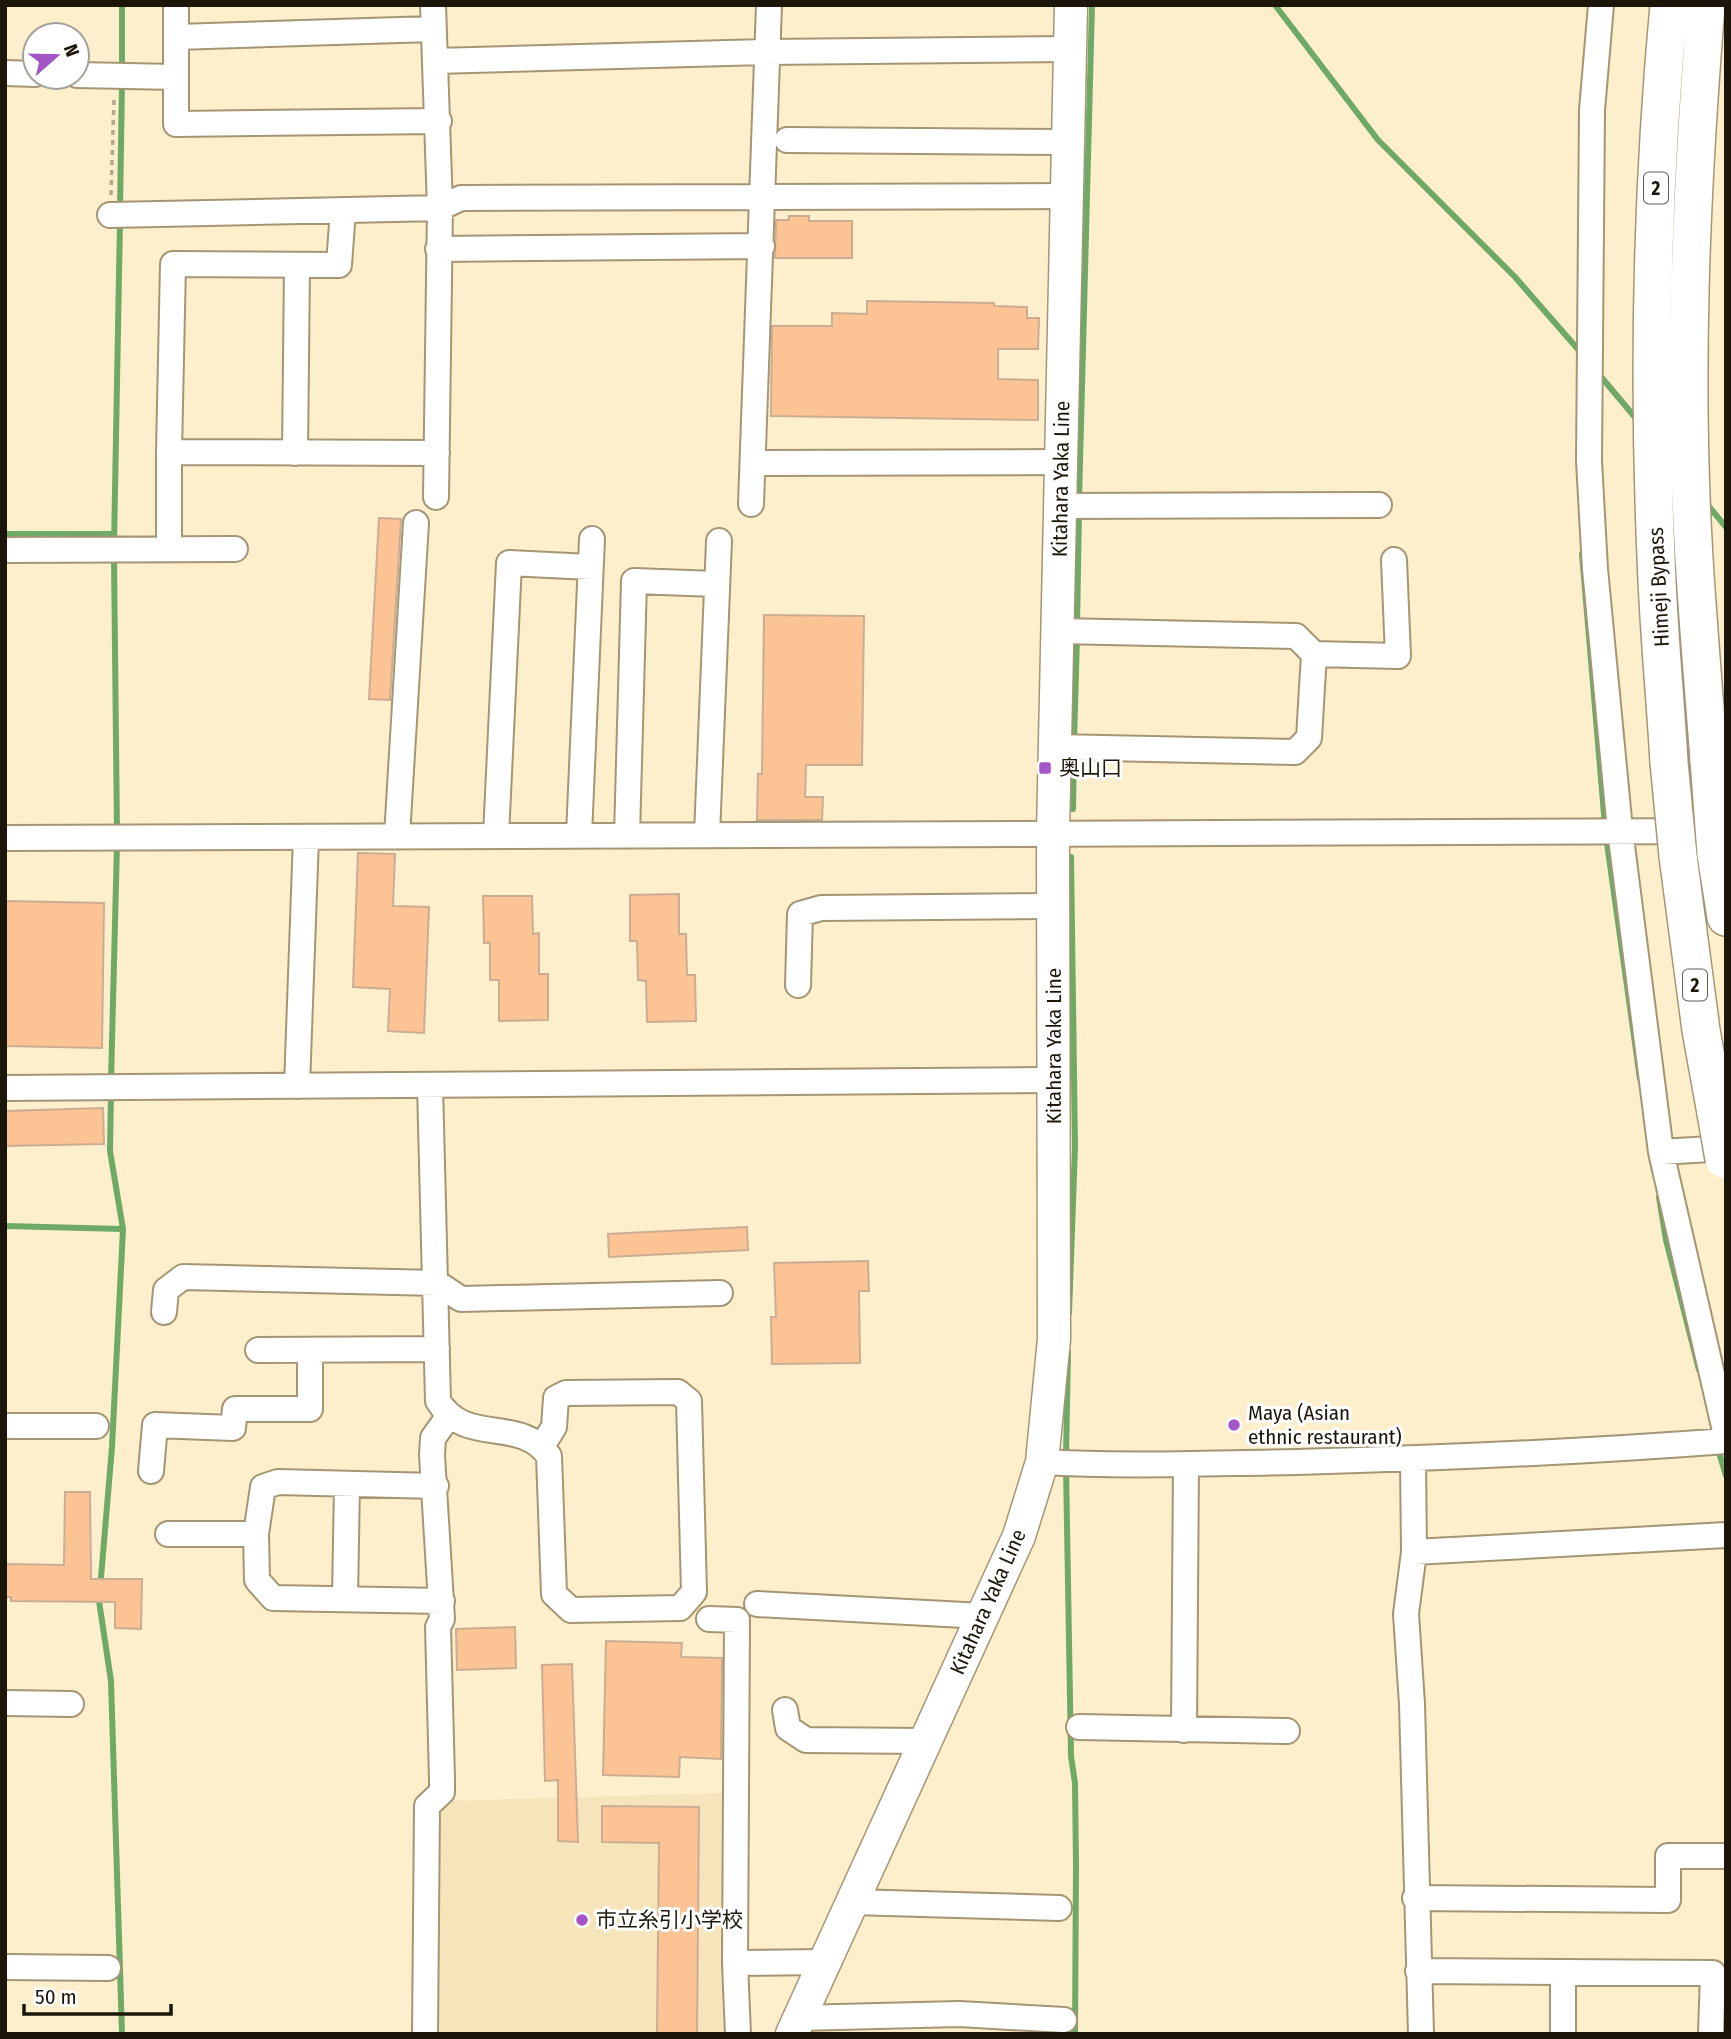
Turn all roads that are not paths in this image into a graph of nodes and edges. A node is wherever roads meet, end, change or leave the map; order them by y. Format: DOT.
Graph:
graph roads {
  1 [pos="176,5"];
  2 [pos="769,5"];
  3 [pos="1071,5"];
  4 [pos="1601,5"];
  5 [pos="1669,5"];
  6 [pos="1706,5"];
  7 [pos="433,17"];
  8 [pos="176,37"];
  9 [pos="1070,49"];
  10 [pos="767,52"];
  11 [pos="435,61"];
  12 [pos="91,75"];
  13 [pos="176,77"];
  14 [pos="439,121"];
  15 [pos="787,140"];
  16 [pos="1067,142"];
  17 [pos="764,195"];
  18 [pos="1067,196"];
  19 [pos="440,208"];
  20 [pos="343,210"];
  21 [pos="110,215"];
  22 [pos="762,246"];
  23 [pos="438,249"];
  24 [pos="297,265"];
  25 [pos="169,452"];
  26 [pos="295,453"];
  27 [pos="436,453"];
  28 [pos="1061,462"];
  29 [pos="755,463"];
  30 [pos="436,497"];
  31 [pos="751,504"];
  32 [pos="1379,505"];
  33 [pos="1075,506"];
  34 [pos="416,523"];
  35 [pos="592,539"];
  36 [pos="719,541"];
  37 [pos="169,549"];
  38 [pos="235,549"];
  39 [pos="5,550"];
  40 [pos="1394,560"];
  41 [pos="590,567"];
  42 [pos="716,584"];
  43 [pos="1073,631"];
  44 [pos="1314,654"];
  45 [pos="1069,748"];
  46 [pos="1620,830"];
  47 [pos="1053,833"];
  48 [pos="579,835"];
  49 [pos="627,835"];
  50 [pos="707,835"];
  51 [pos="397,836"];
  52 [pos="496,836"];
  53 [pos="306,837"];
  54 [pos="5,838"];
  55 [pos="1721,842"];
  56 [pos="1053,906"];
  57 [pos="1726,917"];
  58 [pos="798,985"];
  59 [pos="1054,1080"];
  60 [pos="430,1085"];
  61 [pos="297,1086"];
  62 [pos="5,1088"];
  63 [pos="1661,1152"];
  64 [pos="1725,1157"];
  65 [pos="437,1283"];
  66 [pos="720,1293"];
  67 [pos="164,1311"];
  68 [pos="310,1349"];
  69 [pos="437,1349"];
  70 [pos="258,1350"];
  71 [pos="448,1417"];
  72 [pos="5,1426"];
  73 [pos="96,1426"];
  74 [pos="1726,1436"];
  75 [pos="1726,1441"];
  76 [pos="542,1446"];
  77 [pos="1413,1461"];
  78 [pos="1042,1462"];
  79 [pos="1186,1465"];
  80 [pos="151,1471"];
  81 [pos="347,1484"];
  82 [pos="436,1486"];
  83 [pos="168,1534"];
  84 [pos="256,1534"];
  85 [pos="1726,1535"];
  86 [pos="1414,1552"];
  87 [pos="345,1599"];
  88 [pos="442,1601"];
  89 [pos="757,1604"];
  90 [pos="983,1616"];
  91 [pos="709,1619"];
  92 [pos="5,1703"];
  93 [pos="71,1704"];
  94 [pos="785,1710"];
  95 [pos="1079,1727"];
  96 [pos="1184,1730"];
  97 [pos="1287,1731"];
  98 [pos="926,1741"];
  99 [pos="1726,1857"];
  100 [pos="1415,1898"];
  101 [pos="852,1902"];
  102 [pos="1059,1908"];
  103 [pos="824,1962"];
  104 [pos="735,1963"];
  105 [pos="5,1967"];
  106 [pos="108,1968"];
  107 [pos="1418,1971"];
  108 [pos="1563,1974"];
  109 [pos="1064,2020"];
  110 [pos="795,2026"];
  111 [pos="425,2034"];
  112 [pos="738,2034"];
  113 [pos="1421,2034"];
  114 [pos="1563,2034"];
  115 [pos="1711,2034"];
  1 -- 8 [label="street"];
  2 -- 10 [label="street"];
  3 -- 9 [label="main road, Kitahara Yaka Line"];
  4 -- 46 [label="street"];
  5 -- 64 [label="highway, Himeji Bypass / 2, bridge"];
  6 -- 55 [label="highway, Himeji Bypass / 2, bridge"];
  7 -- 8 [label="street"];
  7 -- 11 [label="street"];
  8 -- 13 [label="street"];
  9 -- 10 [label="street"];
  9 -- 16 [label="main road, Kitahara Yaka Line"];
  10 -- 11 [label="street"];
  10 -- 17 [label="street"];
  11 -- 14 [label="street"];
  12 -- 13 [label="street"];
  13 -- 14 [label="street"];
  14 -- 19 [label="street"];
  15 -- 16 [label="street"];
  16 -- 18 [label="main road, Kitahara Yaka Line"];
  17 -- 18 [label="street"];
  17 -- 19 [label="street"];
  17 -- 22 [label="street"];
  18 -- 28 [label="main road, Kitahara Yaka Line"];
  19 -- 20 [label="street"];
  19 -- 23 [label="street"];
  20 -- 21 [label="street"];
  20 -- 24 [label="street"];
  22 -- 23 [label="street"];
  22 -- 29 [label="street"];
  23 -- 27 [label="street"];
  24 -- 25 [label="street"];
  24 -- 26 [label="street"];
  25 -- 26 [label="street"];
  25 -- 37 [label="street"];
  26 -- 27 [label="street"];
  27 -- 30 [label="street"];
  28 -- 29 [label="street"];
  28 -- 33 [label="main road, Kitahara Yaka Line"];
  29 -- 31 [label="street"];
  32 -- 33 [label="street"];
  33 -- 43 [label="main road, Kitahara Yaka Line"];
  34 -- 51 [label="street"];
  35 -- 41 [label="street"];
  36 -- 42 [label="street"];
  37 -- 38 [label="street"];
  37 -- 39 [label="street"];
  40 -- 44 [label="street"];
  41 -- 48 [label="street"];
  41 -- 52 [label="street"];
  42 -- 49 [label="street"];
  42 -- 50 [label="street"];
  43 -- 44 [label="street"];
  43 -- 45 [label="main road, Kitahara Yaka Line"];
  44 -- 45 [label="street"];
  45 -- 47 [label="main road, Kitahara Yaka Line"];
  46 -- 47 [label="street"];
  46 -- 55 [label="street"];
  46 -- 63 [label="street"];
  47 -- 50 [label="street"];
  47 -- 56 [label="main road, Kitahara Yaka Line"];
  48 -- 49 [label="street"];
  48 -- 52 [label="street"];
  49 -- 50 [label="street"];
  51 -- 52 [label="street"];
  51 -- 53 [label="street"];
  53 -- 54 [label="street"];
  53 -- 61 [label="street"];
  55 -- 57 [label="highway, Himeji Bypass / 2"];
  56 -- 58 [label="street"];
  56 -- 59 [label="main road, Kitahara Yaka Line"];
  59 -- 60 [label="street"];
  59 -- 78 [label="main road, Kitahara Yaka Line"];
  60 -- 61 [label="street"];
  60 -- 65 [label="street"];
  61 -- 62 [label="street"];
  63 -- 64 [label="street"];
  63 -- 74 [label="street"];
  65 -- 66 [label="street"];
  65 -- 67 [label="street"];
  65 -- 69 [label="street"];
  68 -- 69 [label="street"];
  68 -- 70 [label="street"];
  68 -- 80 [label="street"];
  69 -- 71 [label="street"];
  71 -- 76 [label="street"];
  71 -- 82 [label="street"];
  72 -- 73 [label="street"];
  75 -- 77 [label="street"];
  76 -- 76 [label="street"];
  77 -- 79 [label="street"];
  77 -- 86 [label="street"];
  78 -- 79 [label="street"];
  78 -- 90 [label="main road, Kitahara Yaka Line"];
  79 -- 96 [label="street"];
  81 -- 82 [label="street"];
  81 -- 84 [label="street"];
  81 -- 87 [label="street"];
  82 -- 88 [label="street"];
  83 -- 84 [label="street"];
  84 -- 87 [label="street"];
  85 -- 86 [label="street"];
  86 -- 100 [label="street"];
  87 -- 88 [label="street"];
  88 -- 111 [label="street"];
  89 -- 90 [label="street"];
  90 -- 98 [label="main road, Kitahara Yaka Line"];
  91 -- 104 [label="street"];
  92 -- 93 [label="street"];
  94 -- 98 [label="street"];
  95 -- 96 [label="street"];
  96 -- 97 [label="street"];
  98 -- 101 [label="main road, Kitahara Yaka Line"];
  99 -- 100 [label="street"];
  100 -- 107 [label="street"];
  101 -- 102 [label="street"];
  101 -- 103 [label="main road, Kitahara Yaka Line"];
  103 -- 104 [label="street"];
  103 -- 110 [label="main road, Kitahara Yaka Line"];
  104 -- 112 [label="street"];
  105 -- 106 [label="street"];
  107 -- 108 [label="street"];
  107 -- 113 [label="street"];
  108 -- 114 [label="street"];
  108 -- 115 [label="street"];
  109 -- 110 [label="street"];
}
